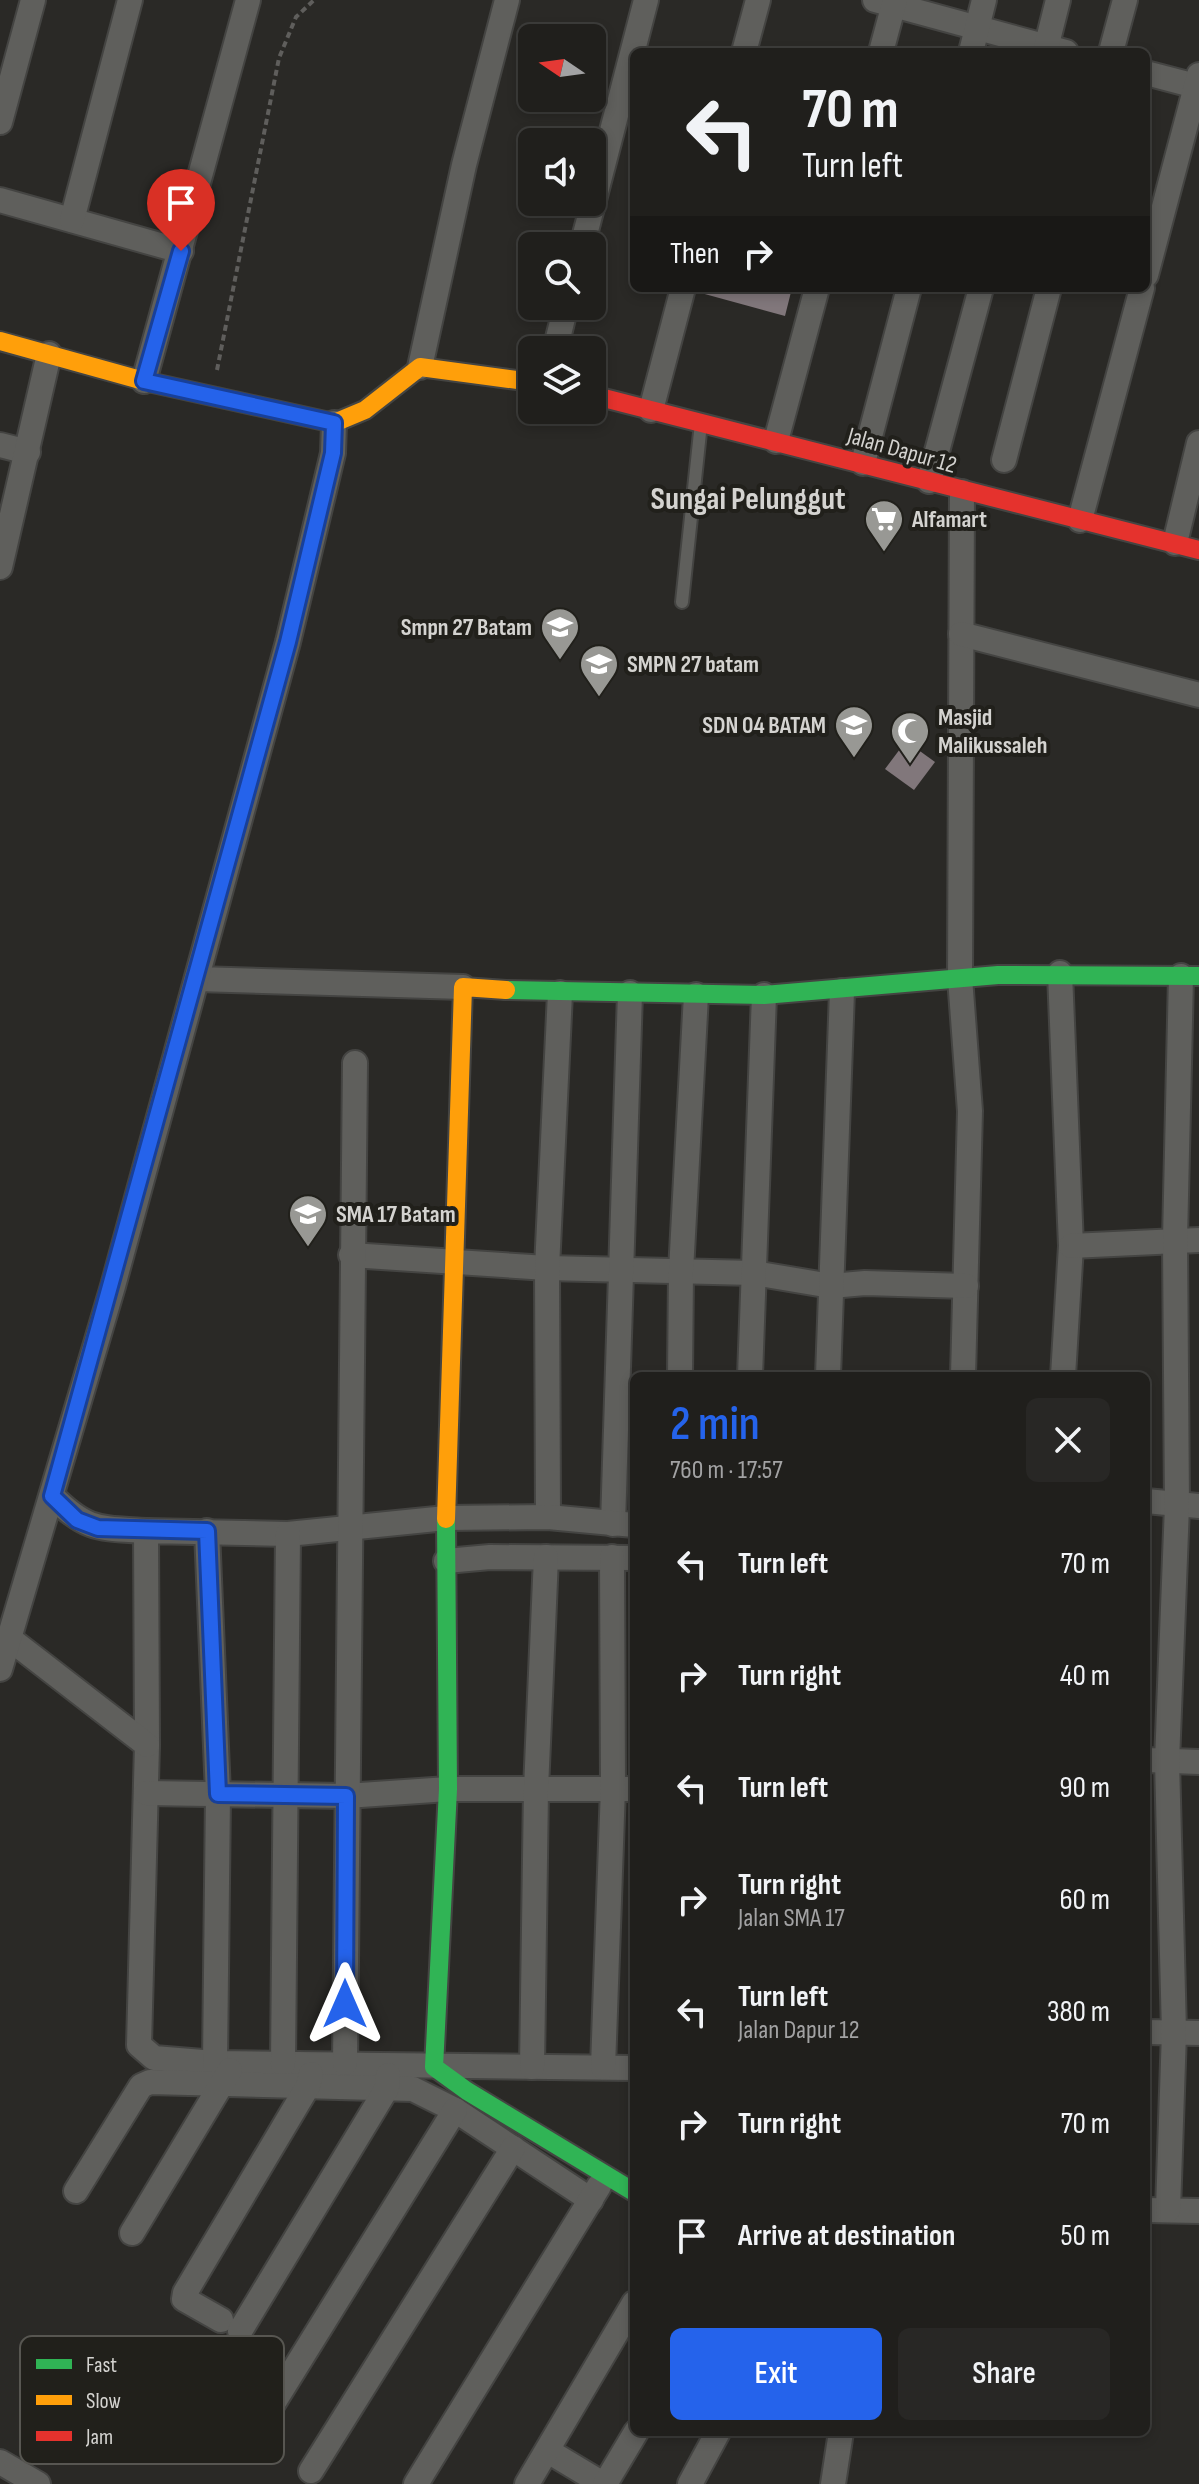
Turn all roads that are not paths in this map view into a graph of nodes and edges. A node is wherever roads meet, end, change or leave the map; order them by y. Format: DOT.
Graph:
graph roads {
  1 [pos="33,0"];
  2 [pos="130,0"];
  3 [pos="248,0"];
  4 [pos="507,0"];
  5 [pos="646,0"];
  6 [pos="758,0"];
  7 [pos="984,0"];
  8 [pos="1058,0"];
  9 [pos="1125,0"];
  10 [pos="888,2"];
  11 [pos="977,27"];
  12 [pos="634,48"];
  13 [pos="745,48"];
  14 [pos="882,48"];
  15 [pos="972,48"];
  16 [pos="1045,48"];
  17 [pos="1052,48"];
  18 [pos="1112,48"];
  19 [pos="630,62"];
  20 [pos="1150,74"];
  21 [pos="1198,83"];
  22 [pos="0,122"];
  23 [pos="0,200"];
  24 [pos="72,220"];
  25 [pos="586,232"];
  26 [pos="181,251"];
  27 [pos="1150,260"];
  28 [pos="682,292"];
  29 [pos="816,292"];
  30 [pos="908,292"];
  31 [pos="980,292"];
  32 [pos="1048,292"];
  33 [pos="1141,292"];
  34 [pos="0,341"];
  35 [pos="49,354"];
  36 [pos="420,367"];
  37 [pos="518,380"];
  38 [pos="144,381"];
  39 [pos="606,399"];
  40 [pos="651,410"];
  41 [pos="334,423"];
  42 [pos="701,423"];
  43 [pos="776,441"];
  44 [pos="1199,443"];
  45 [pos="0,445"];
  46 [pos="28,452"];
  47 [pos="1004,460"];
  48 [pos="863,463"];
  49 [pos="929,481"];
  50 [pos="962,492"];
  51 [pos="1080,520"];
  52 [pos="5,525"];
  53 [pos="1175,543"];
  54 [pos="1199,550"];
  55 [pos="0,567"];
  56 [pos="682,602"];
  57 [pos="961,634"];
  58 [pos="1199,695"];
  59 [pos="1060,973"];
  60 [pos="1190,976"];
  61 [pos="960,978"];
  62 [pos="197,979"];
  63 [pos="463,987"];
  64 [pos="842,991"];
  65 [pos="560,993"];
  66 [pos="630,993"];
  67 [pos="696,995"];
  68 [pos="764,995"];
  69 [pos="355,1063"];
  70 [pos="1187,1240"];
  71 [pos="1071,1246"];
  72 [pos="351,1255"];
  73 [pos="453,1263"];
  74 [pos="547,1268"];
  75 [pos="622,1271"];
  76 [pos="681,1271"];
  77 [pos="754,1273"];
  78 [pos="831,1286"];
  79 [pos="966,1286"];
  80 [pos="680,1372"];
  81 [pos="750,1372"];
  82 [pos="828,1372"];
  83 [pos="963,1372"];
  84 [pos="1063,1372"];
  85 [pos="52,1496"];
  86 [pos="1150,1501"];
  87 [pos="1188,1506"];
  88 [pos="548,1517"];
  89 [pos="446,1518"];
  90 [pos="624,1525"];
  91 [pos="351,1527"];
  92 [pos="146,1531"];
  93 [pos="207,1531"];
  94 [pos="288,1534"];
  95 [pos="546,1557"];
  96 [pos="623,1557"];
  97 [pos="446,1561"];
  98 [pos="10,1639"];
  99 [pos="0,1669"];
  100 [pos="147,1745"];
  101 [pos="1156,1761"];
  102 [pos="1199,1762"];
  103 [pos="448,1789"];
  104 [pos="536,1789"];
  105 [pos="623,1789"];
  106 [pos="146,1793"];
  107 [pos="218,1794"];
  108 [pos="285,1794"];
  109 [pos="346,1796"];
  110 [pos="1150,2032"];
  111 [pos="1174,2032"];
  112 [pos="1199,2033"];
  113 [pos="345,2063"];
  114 [pos="283,2064"];
  115 [pos="434,2067"];
  116 [pos="532,2067"];
  117 [pos="603,2067"];
  118 [pos="630,2068"];
  119 [pos="224,2070"];
  120 [pos="311,2075"];
  121 [pos="388,2077"];
  122 [pos="455,2110"];
  123 [pos="513,2148"];
  124 [pos="606,2176"];
  125 [pos="630,2190"];
  126 [pos="76,2191"];
  127 [pos="591,2200"];
  128 [pos="1157,2210"];
  129 [pos="1199,2211"];
  130 [pos="132,2233"];
  131 [pos="630,2310"];
  132 [pos="284,2386"];
  133 [pos="634,2436"];
  134 [pos="716,2436"];
  135 [pos="840,2436"];
  136 [pos="548,2451"];
  137 [pos="0,2462"];
  138 [pos="311,2471"];
  139 [pos="38,2484"];
  140 [pos="416,2484"];
  141 [pos="527,2484"];
  142 [pos="604,2484"];
  143 [pos="690,2484"];
  144 [pos="833,2484"];
  1 -- 22 [label="street"];
  2 -- 24 [label="street"];
  3 -- 26 [label="street"];
  4 -- 36 [label="street"];
  5 -- 12 [label="street"];
  6 -- 13 [label="street"];
  7 -- 11 [label="street"];
  8 -- 17 [label="street"];
  9 -- 18 [label="street"];
  10 -- 11 [label="street"];
  10 -- 14 [label="street"];
  11 -- 15 [label="street"];
  11 -- 16 [label="street"];
  19 -- 25 [label="street"];
  20 -- 21 [label="street"];
  21 -- 27 [label="street"];
  23 -- 24 [label="street"];
  24 -- 26 [label="street"];
  26 -- 38 [label="street"];
  28 -- 40 [label="street"];
  29 -- 43 [label="street"];
  30 -- 48 [label="street"];
  31 -- 49 [label="street"];
  32 -- 47 [label="street"];
  33 -- 51 [label="street"];
  34 -- 35 [label="street"];
  35 -- 38 [label="street"];
  35 -- 46 [label="street"];
  36 -- 37 [label="street"];
  36 -- 41 [label="street"];
  38 -- 41 [label="street"];
  39 -- 40 [label="street, Jalan Dapur 12"];
  40 -- 42 [label="street, Jalan Dapur 12"];
  41 -- 62 [label="street"];
  42 -- 43 [label="street, Jalan Dapur 12"];
  42 -- 56 [label="lane"];
  43 -- 48 [label="street, Jalan Dapur 12"];
  44 -- 53 [label="street"];
  45 -- 46 [label="street"];
  46 -- 52 [label="street"];
  48 -- 49 [label="street, Jalan Dapur 12"];
  49 -- 50 [label="street, Jalan Dapur 12"];
  50 -- 51 [label="street, Jalan Dapur 12"];
  50 -- 57 [label="street"];
  51 -- 53 [label="street, Jalan Dapur 12"];
  52 -- 55 [label="street"];
  53 -- 54 [label="street, Jalan Dapur 12"];
  57 -- 58 [label="street"];
  57 -- 61 [label="street"];
  59 -- 60 [label="street"];
  59 -- 61 [label="street"];
  59 -- 71 [label="street"];
  60 -- 70 [label="street"];
  61 -- 64 [label="street"];
  61 -- 79 [label="street"];
  62 -- 63 [label="street"];
  62 -- 85 [label="street"];
  63 -- 65 [label="street"];
  63 -- 73 [label="street"];
  64 -- 68 [label="street"];
  64 -- 78 [label="street"];
  65 -- 66 [label="street"];
  65 -- 74 [label="street"];
  66 -- 67 [label="street"];
  66 -- 75 [label="street"];
  67 -- 68 [label="street"];
  67 -- 76 [label="street"];
  68 -- 77 [label="street"];
  69 -- 72 [label="street"];
  70 -- 71 [label="street"];
  70 -- 87 [label="street"];
  71 -- 84 [label="street"];
  72 -- 73 [label="street"];
  72 -- 91 [label="street"];
  73 -- 74 [label="street"];
  73 -- 89 [label="street"];
  74 -- 75 [label="street"];
  74 -- 88 [label="street"];
  75 -- 76 [label="street"];
  75 -- 90 [label="street"];
  76 -- 77 [label="street"];
  76 -- 80 [label="street"];
  77 -- 78 [label="street"];
  77 -- 81 [label="street"];
  78 -- 79 [label="street"];
  78 -- 82 [label="street"];
  79 -- 83 [label="street"];
  85 -- 92 [label="street"];
  85 -- 98 [label="street"];
  86 -- 87 [label="street"];
  87 -- 101 [label="street"];
  88 -- 89 [label="street"];
  88 -- 90 [label="street"];
  89 -- 91 [label="street"];
  89 -- 97 [label="street"];
  91 -- 94 [label="street"];
  91 -- 109 [label="street"];
  92 -- 93 [label="street"];
  92 -- 100 [label="street"];
  93 -- 94 [label="street"];
  93 -- 107 [label="street"];
  94 -- 108 [label="street"];
  95 -- 96 [label="street"];
  95 -- 97 [label="street"];
  95 -- 104 [label="street"];
  96 -- 105 [label="street"];
  97 -- 103 [label="street"];
  98 -- 99 [label="street"];
  98 -- 100 [label="street"];
  100 -- 106 [label="street"];
  101 -- 102 [label="street"];
  101 -- 111 [label="street"];
  103 -- 104 [label="street"];
  103 -- 109 [label="street"];
  103 -- 115 [label="street"];
  104 -- 105 [label="street"];
  104 -- 116 [label="street"];
  105 -- 117 [label="street"];
  106 -- 107 [label="street"];
  106 -- 119 [label="street"];
  107 -- 108 [label="street"];
  107 -- 119 [label="street"];
  108 -- 109 [label="street"];
  108 -- 114 [label="street"];
  109 -- 113 [label="street"];
  110 -- 111 [label="street"];
  111 -- 112 [label="street"];
  111 -- 128 [label="street"];
  113 -- 120 [label="street"];
  113 -- 121 [label="street"];
  114 -- 119 [label="street"];
  114 -- 120 [label="street"];
  115 -- 116 [label="street"];
  115 -- 121 [label="street"];
  115 -- 124 [label="street"];
  116 -- 117 [label="street"];
  117 -- 118 [label="street"];
  119 -- 120 [label="street"];
  119 -- 126 [label="street"];
  119 -- 130 [label="street"];
  120 -- 121 [label="street"];
  120 -- 121 [label="street"];
  121 -- 122 [label="street"];
  122 -- 123 [label="street"];
  122 -- 132 [label="street"];
  123 -- 127 [label="street"];
  123 -- 138 [label="street"];
  124 -- 125 [label="street"];
  124 -- 127 [label="street"];
  127 -- 140 [label="street"];
  128 -- 129 [label="street"];
  131 -- 136 [label="street"];
  133 -- 142 [label="street"];
  134 -- 143 [label="street"];
  135 -- 144 [label="street"];
  136 -- 141 [label="street"];
  136 -- 142 [label="street"];
  137 -- 139 [label="street"];
}
